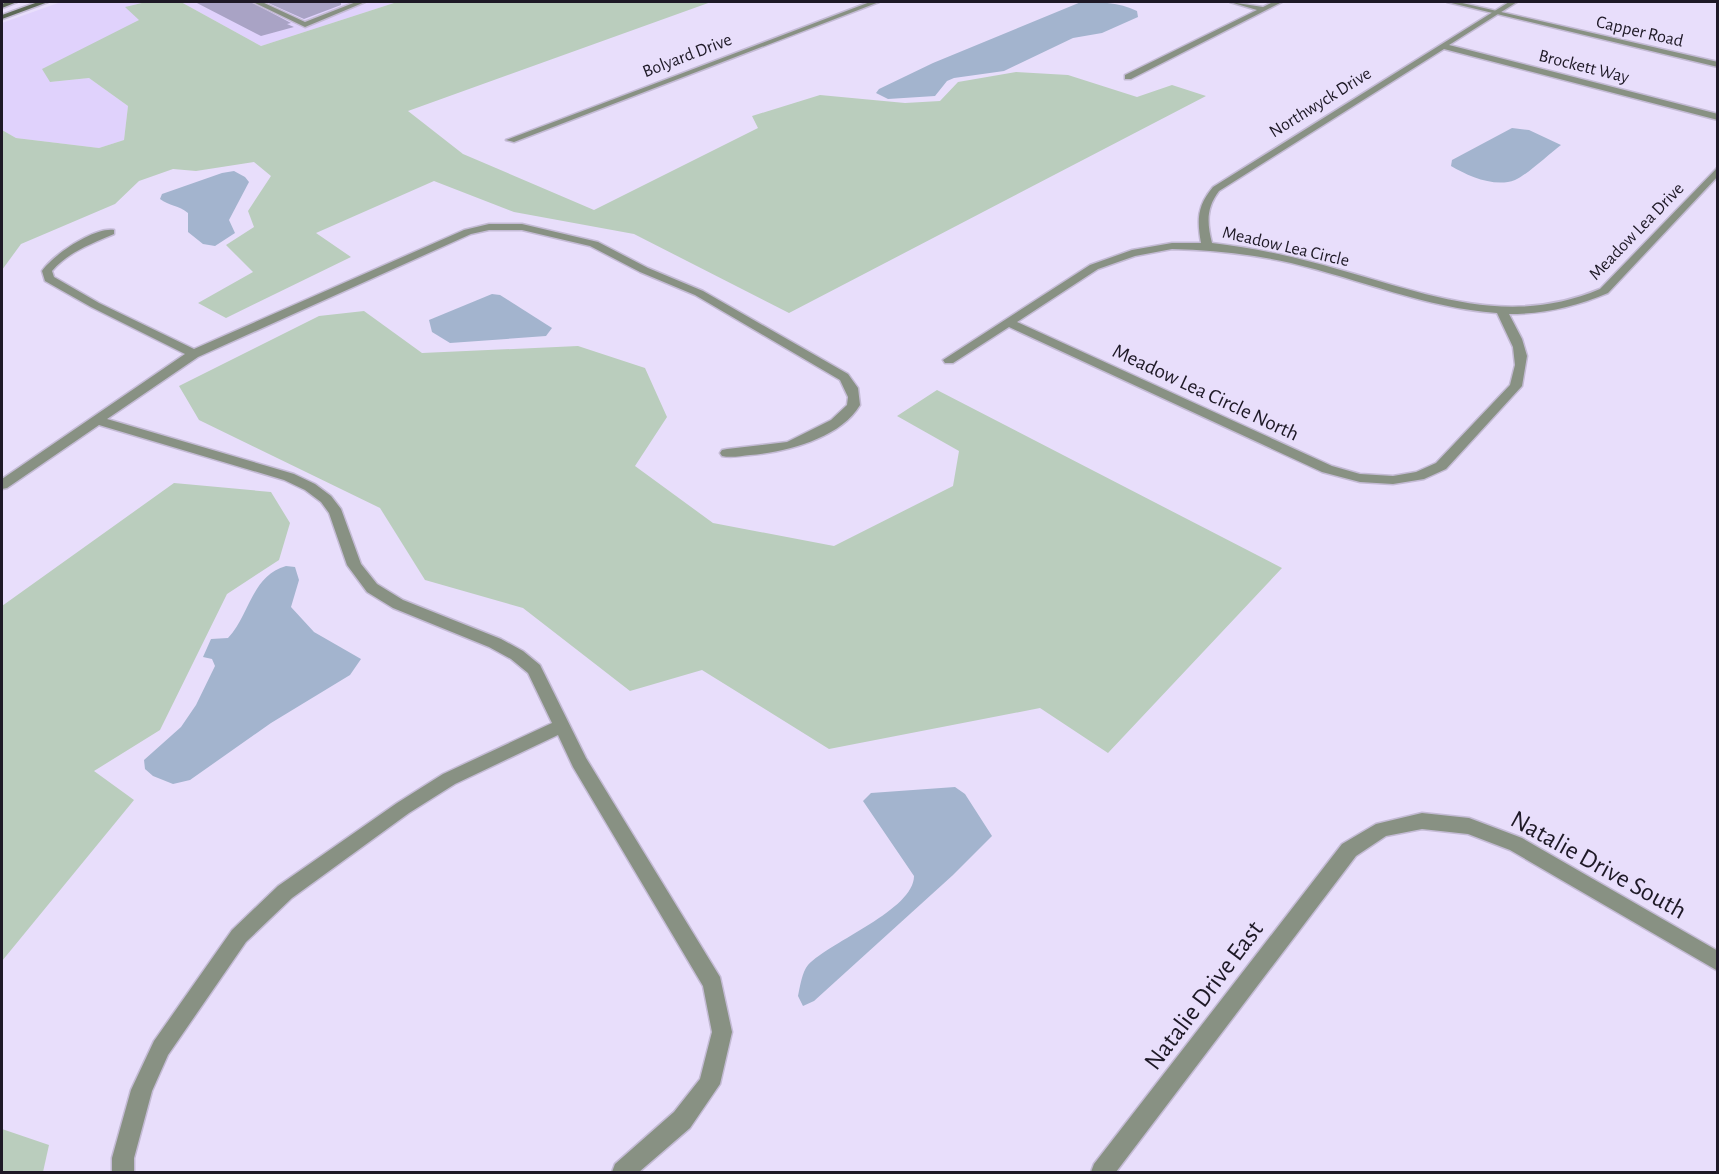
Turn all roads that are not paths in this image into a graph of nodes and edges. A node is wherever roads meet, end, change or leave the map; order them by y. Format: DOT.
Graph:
graph roads {
  1 [pos="13,2"];
  2 [pos="44,2"];
  3 [pos="257,2"];
  4 [pos="361,2"];
  5 [pos="875,2"];
  6 [pos="1233,2"];
  7 [pos="1278,2"];
  8 [pos="1451,2"];
  9 [pos="1513,2"];
  10 [pos="2,6"];
  11 [pos="336,6"];
  12 [pos="1263,9"];
  13 [pos="345,10"];
  14 [pos="1496,12"];
  15 [pos="2,17"];
  16 [pos="1442,46"];
  17 [pos="1718,65"];
  18 [pos="1128,77"];
  19 [pos="1718,117"];
  20 [pos="511,140"];
  21 [pos="1718,170"];
  22 [pos="110,232"];
  23 [pos="1207,246"];
  24 [pos="1501,311"];
  25 [pos="1008,322"];
  26 [pos="194,354"];
  27 [pos="949,360"];
  28 [pos="96,420"];
  29 [pos="727,453"];
  30 [pos="2,485"];
  31 [pos="562,726"];
  32 [pos="1348,850"];
  33 [pos="1718,962"];
  34 [pos="123,1173"];
  35 [pos="623,1173"];
  36 [pos="1102,1173"];
  1 -- 10 [label="main road"];
  2 -- 15 [label="main road"];
  3 -- 13 [label="street"];
  4 -- 13 [label="street"];
  5 -- 20 [label="street, Bolyard Drive"];
  6 -- 12 [label="street"];
  7 -- 12 [label="street"];
  8 -- 14 [label="street, Capper Road"];
  9 -- 14 [label="street, Northwyck Drive"];
  11 -- 13 [label="street"];
  12 -- 18 [label="street"];
  14 -- 16 [label="street, Northwyck Drive"];
  14 -- 17 [label="street, Capper Road"];
  16 -- 19 [label="street, Brockett Way"];
  16 -- 23 [label="street, Northwyck Drive"];
  21 -- 24 [label="street, Meadow Lea Drive"];
  22 -- 26 [label="street"];
  23 -- 24 [label="street, Meadow Lea Circle"];
  23 -- 25 [label="street, Meadow Lea Circle"];
  24 -- 25 [label="street, Meadow Lea Circle North"];
  25 -- 27 [label="street"];
  26 -- 28 [label="street"];
  26 -- 29 [label="street"];
  28 -- 30 [label="street"];
  28 -- 31 [label="street"];
  31 -- 34 [label="street"];
  31 -- 35 [label="street"];
  32 -- 33 [label="street, Natalie Drive South"];
  32 -- 36 [label="street, Natalie Drive East"];
}
